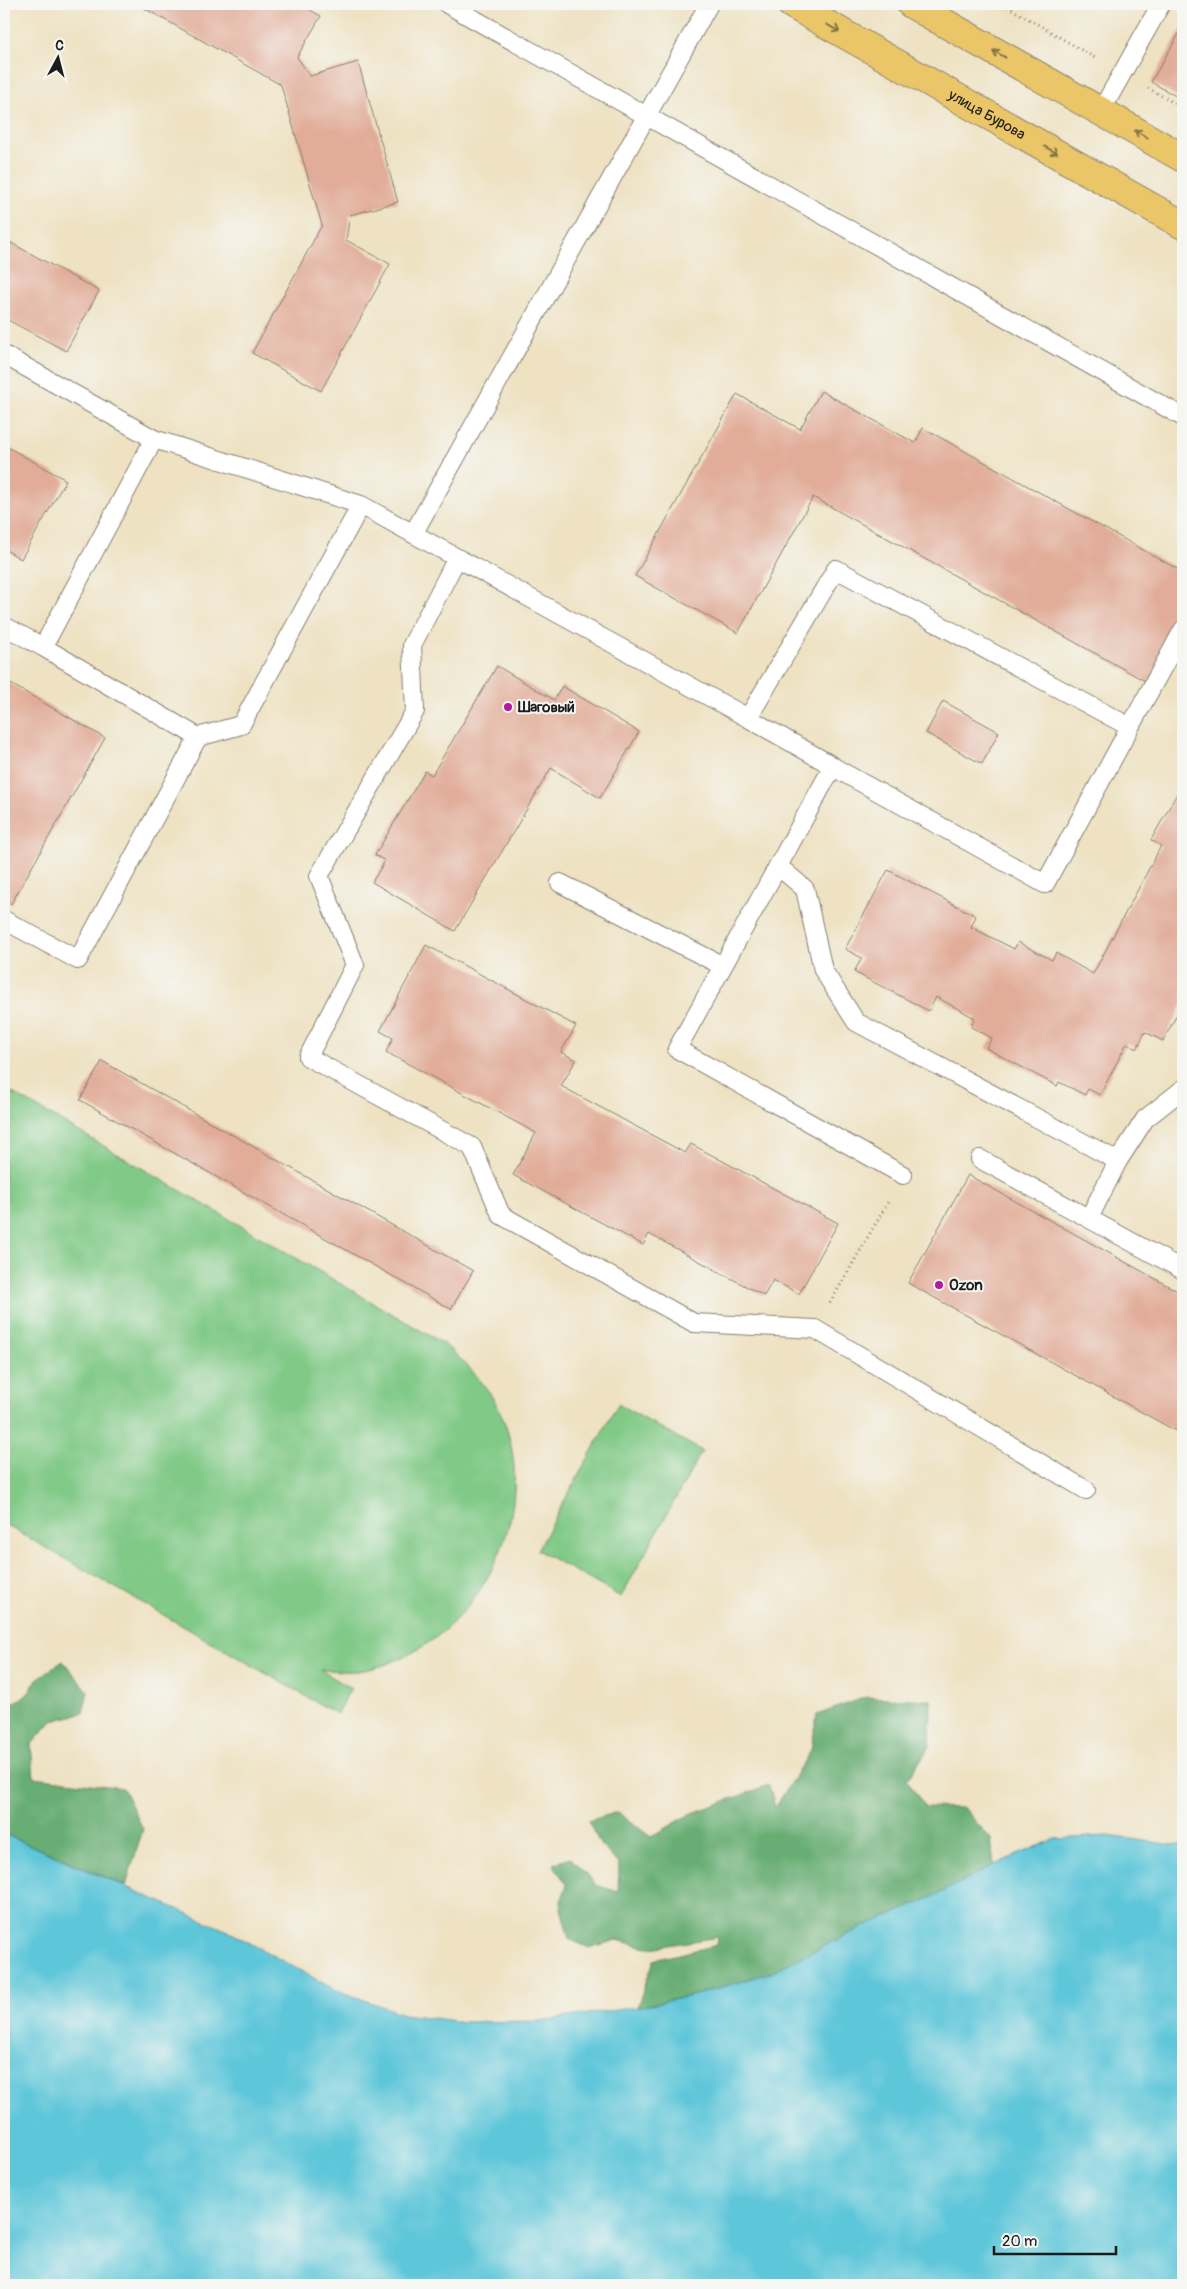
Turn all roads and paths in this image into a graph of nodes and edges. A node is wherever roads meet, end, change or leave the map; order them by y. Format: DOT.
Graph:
graph roads {
  1 [pos="447,4"];
  2 [pos="709,4"];
  3 [pos="790,4"];
  4 [pos="911,4"];
  5 [pos="1003,4"];
  6 [pos="1161,4"];
  7 [pos="1122,74"];
  8 [pos="1183,108"];
  9 [pos="1101,111"];
  10 [pos="645,115"];
  11 [pos="1183,158"];
  12 [pos="1183,225"];
  13 [pos="4,355"];
  14 [pos="1183,417"];
  15 [pos="154,440"];
  16 [pos="361,505"];
  17 [pos="413,534"];
  18 [pos="457,558"];
  19 [pos="4,626"];
  20 [pos="1183,630"];
  21 [pos="43,647"];
  22 [pos="748,718"];
  23 [pos="1130,727"];
  24 [pos="198,738"];
  25 [pos="826,763"];
  26 [pos="778,866"];
  27 [pos="560,883"];
  28 [pos="4,920"];
  29 [pos="723,966"];
  30 [pos="1183,1089"];
  31 [pos="980,1159"];
  32 [pos="1118,1161"];
  33 [pos="903,1174"];
  34 [pos="1089,1218"];
  35 [pos="1183,1270"];
  36 [pos="814,1329"];
  37 [pos="1086,1490"];
  1 -- 10 [label="lane"];
  2 -- 10 [label="lane"];
  3 -- 12 [label="main road, улица Бурова, one-way"];
  9 -- 4 [label="main road, one-way"];
  5 -- 7 [label="path"];
  6 -- 7 [label="lane"];
  7 -- 8 [label="path"];
  7 -- 9 [label="lane"];
  11 -- 9 [label="main road, one-way"];
  10 -- 14 [label="lane"];
  10 -- 17 [label="lane"];
  13 -- 15 [label="lane"];
  15 -- 16 [label="lane"];
  15 -- 21 [label="lane"];
  16 -- 17 [label="lane"];
  16 -- 24 [label="lane"];
  17 -- 18 [label="lane"];
  18 -- 22 [label="lane"];
  18 -- 36 [label="lane"];
  19 -- 21 [label="lane"];
  20 -- 23 [label="lane"];
  21 -- 24 [label="lane"];
  22 -- 23 [label="lane"];
  22 -- 25 [label="lane"];
  23 -- 25 [label="lane"];
  24 -- 28 [label="lane"];
  25 -- 26 [label="lane"];
  26 -- 29 [label="lane"];
  26 -- 32 [label="lane"];
  27 -- 29 [label="lane"];
  29 -- 33 [label="lane"];
  30 -- 32 [label="lane"];
  31 -- 34 [label="lane"];
  32 -- 34 [label="lane"];
  33 -- 36 [label="path"];
  34 -- 35 [label="lane"];
  36 -- 37 [label="lane"];
}
